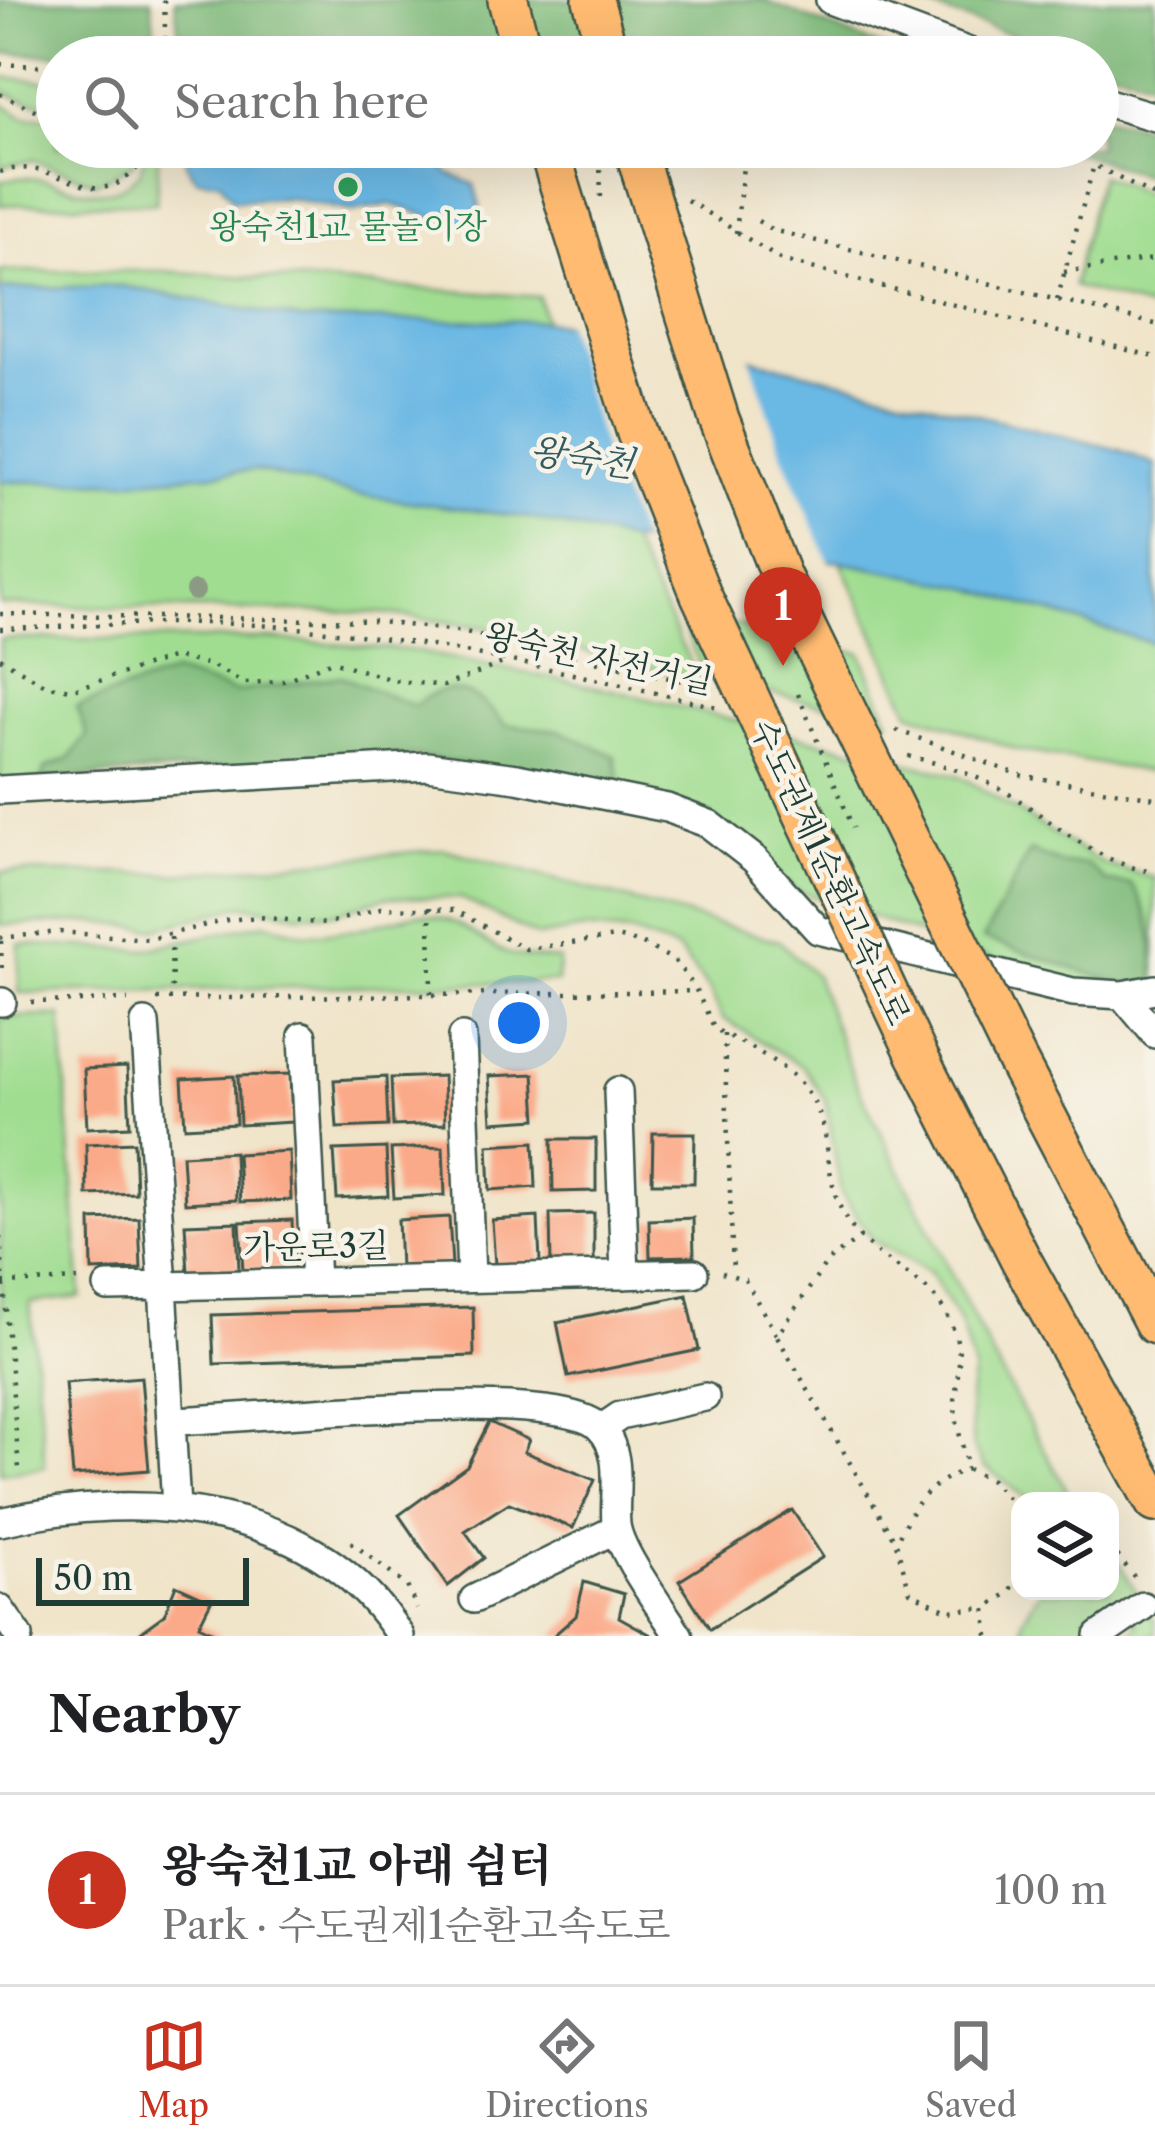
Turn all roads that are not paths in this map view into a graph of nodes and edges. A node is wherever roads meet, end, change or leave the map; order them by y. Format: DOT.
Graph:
graph roads {
  1 [pos="508,0"];
  2 [pos="593,0"];
  3 [pos="830,0"];
  4 [pos="518,36"];
  5 [pos="603,36"];
  6 [pos="926,36"];
  7 [pos="1119,106"];
  8 [pos="1155,117"];
  9 [pos="555,168"];
  10 [pos="641,168"];
  11 [pos="0,790"];
  12 [pos="1155,989"];
  13 [pos="1122,995"];
  14 [pos="142,1007"];
  15 [pos="1155,1034"];
  16 [pos="303,1036"];
  17 [pos="462,1037"];
  18 [pos="618,1090"];
  19 [pos="694,1273"];
  20 [pos="625,1275"];
  21 [pos="471,1278"];
  22 [pos="315,1282"];
  23 [pos="97,1284"];
  24 [pos="163,1286"];
  25 [pos="1155,1324"];
  26 [pos="705,1397"];
  27 [pos="171,1420"];
  28 [pos="601,1429"];
  29 [pos="1155,1502"];
  30 [pos="176,1507"];
  31 [pos="0,1522"];
  32 [pos="616,1529"];
  33 [pos="1142,1596"];
  34 [pos="474,1599"];
  35 [pos="0,1609"];
  36 [pos="20,1636"];
  37 [pos="400,1636"];
  38 [pos="679,1636"];
  39 [pos="1099,1636"];
  1 -- 4 [label="highway"];
  2 -- 5 [label="highway"];
  3 -- 6 [label="street"];
  7 -- 8 [label="street"];
  9 -- 29 [label="highway, 수도권제1순환고속도로, bridge"];
  10 -- 25 [label="highway, bridge"];
  11 -- 13 [label="street"];
  12 -- 13 [label="street"];
  13 -- 15 [label="street"];
  14 -- 24 [label="street"];
  16 -- 22 [label="street"];
  17 -- 21 [label="street"];
  18 -- 20 [label="street"];
  19 -- 20 [label="street, 가운로3길"];
  20 -- 21 [label="street, 가운로3길"];
  21 -- 22 [label="street, 가운로3길"];
  22 -- 24 [label="street, 가운로3길"];
  23 -- 24 [label="street, 가운로3길"];
  24 -- 27 [label="street"];
  26 -- 28 [label="street"];
  27 -- 28 [label="street"];
  27 -- 30 [label="street"];
  28 -- 32 [label="street"];
  30 -- 31 [label="street"];
  30 -- 37 [label="street"];
  32 -- 34 [label="street"];
  32 -- 38 [label="street"];
  33 -- 39 [label="street"];
  35 -- 36 [label="street"];
}
